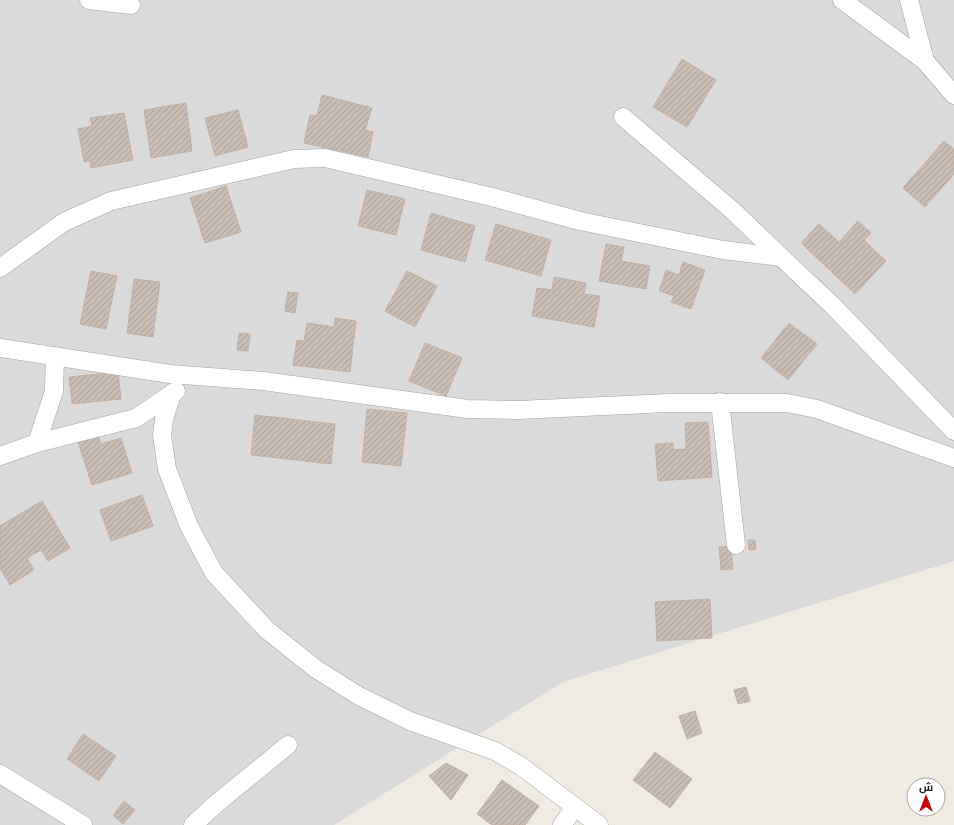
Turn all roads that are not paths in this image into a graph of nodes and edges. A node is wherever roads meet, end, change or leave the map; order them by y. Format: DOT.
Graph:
graph roads {
  1 [pos="89,0"];
  2 [pos="842,0"];
  3 [pos="909,0"];
  4 [pos="131,5"];
  5 [pos="925,61"];
  6 [pos="954,95"];
  7 [pos="623,117"];
  8 [pos="781,257"];
  9 [pos="0,268"];
  10 [pos="0,348"];
  11 [pos="55,356"];
  12 [pos="197,378"];
  13 [pos="172,394"];
  14 [pos="720,402"];
  15 [pos="954,431"];
  16 [pos="37,443"];
  17 [pos="0,456"];
  18 [pos="954,458"];
  19 [pos="736,545"];
  20 [pos="288,745"];
  21 [pos="0,774"];
  22 [pos="575,807"];
  23 [pos="83,825"];
  24 [pos="193,825"];
  25 [pos="562,825"];
  26 [pos="599,825"];
  1 -- 4 [label="street"];
  2 -- 5 [label="street"];
  3 -- 5 [label="street"];
  5 -- 6 [label="street"];
  7 -- 8 [label="street"];
  8 -- 9 [label="street"];
  8 -- 15 [label="street"];
  10 -- 11 [label="street"];
  11 -- 12 [label="street"];
  11 -- 16 [label="street"];
  12 -- 13 [label="street"];
  12 -- 14 [label="street"];
  13 -- 16 [label="street"];
  13 -- 22 [label="street"];
  14 -- 18 [label="street"];
  14 -- 19 [label="street"];
  16 -- 17 [label="street"];
  20 -- 24 [label="street"];
  21 -- 23 [label="street"];
  22 -- 25 [label="street"];
  22 -- 26 [label="street"];
}
